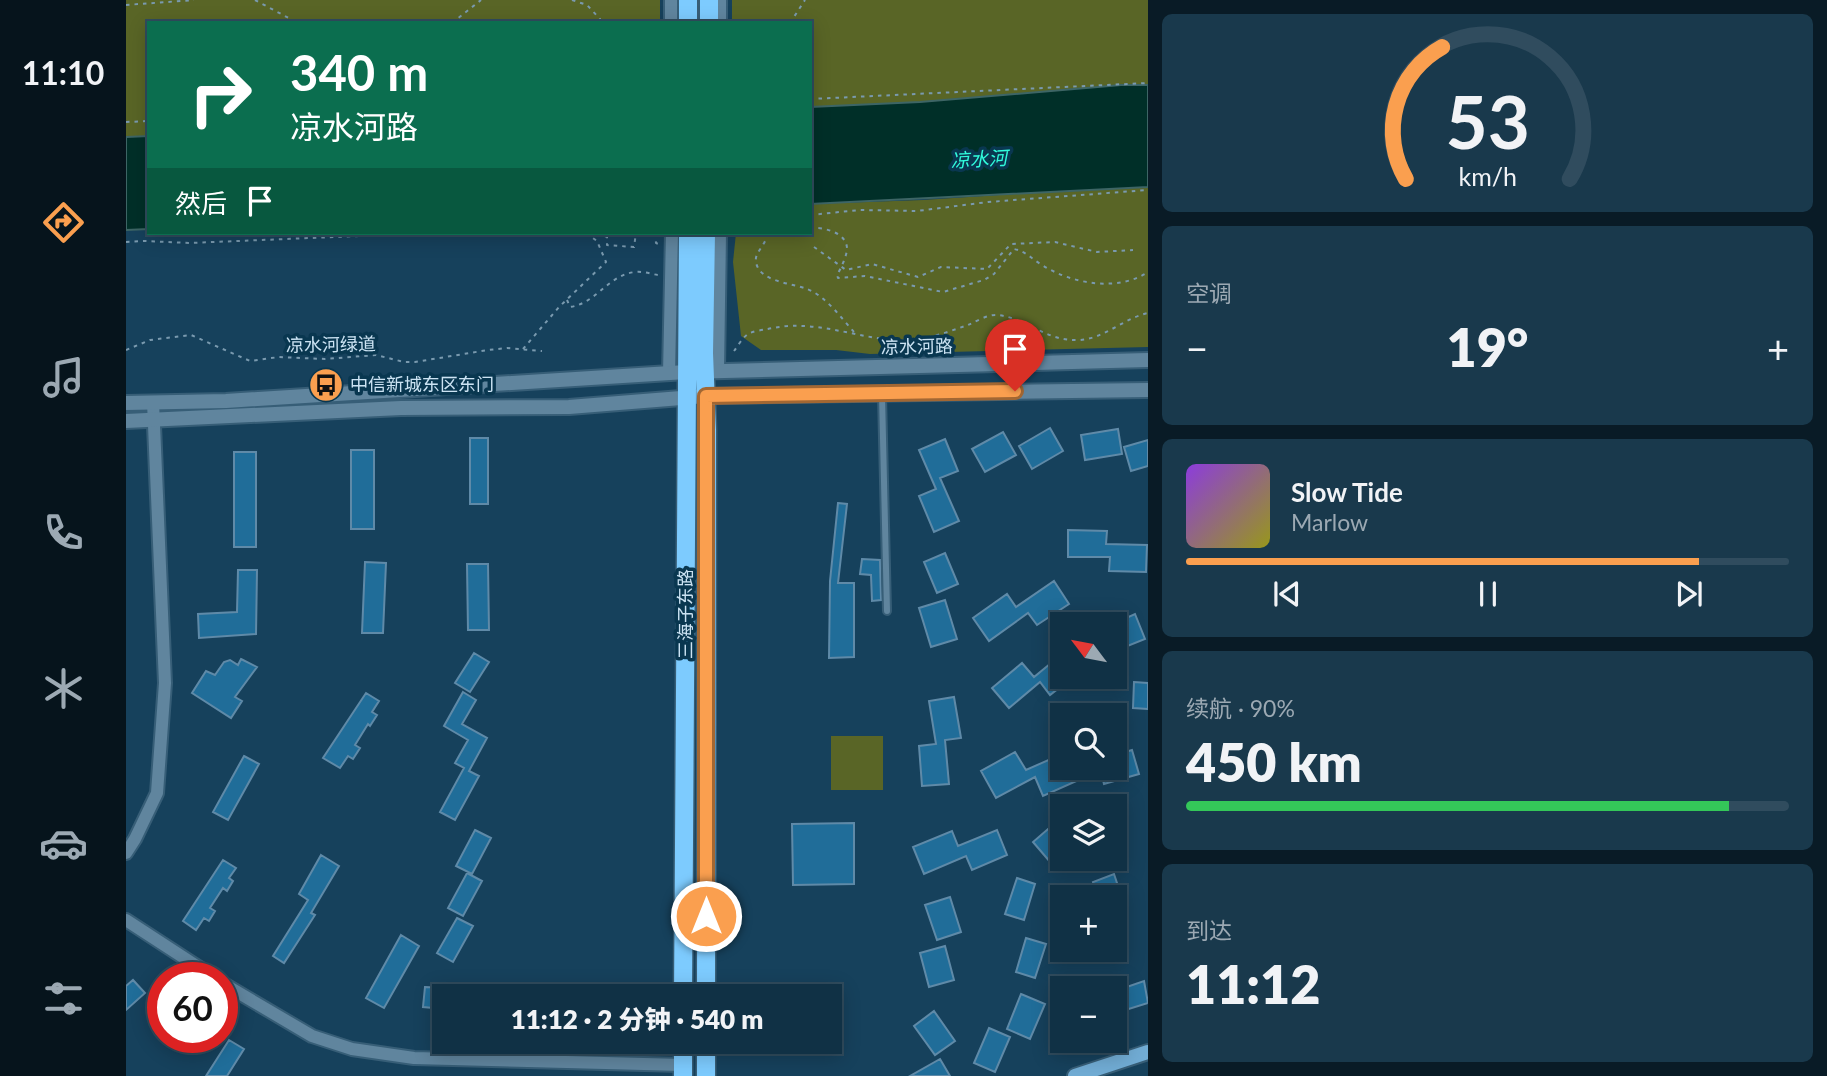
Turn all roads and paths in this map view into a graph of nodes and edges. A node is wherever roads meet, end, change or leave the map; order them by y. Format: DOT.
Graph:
graph roads {
  1 [pos="194,0"];
  2 [pos="255,0"];
  3 [pos="481,0"];
  4 [pos="572,0"];
  5 [pos="671,0"];
  6 [pos="688,0"];
  7 [pos="709,0"];
  8 [pos="720,0"];
  9 [pos="805,0"];
  10 [pos="126,5"];
  11 [pos="294,21"];
  12 [pos="455,21"];
  13 [pos="600,21"];
  14 [pos="671,21"];
  15 [pos="688,21"];
  16 [pos="709,21"];
  17 [pos="720,21"];
  18 [pos="791,21"];
  19 [pos="1148,83"];
  20 [pos="812,99"];
  21 [pos="147,121"];
  22 [pos="126,122"];
  23 [pos="1148,190"];
  24 [pos="812,215"];
  25 [pos="812,228"];
  26 [pos="383,235"];
  27 [pos="588,235"];
  28 [pos="602,235"];
  29 [pos="636,235"];
  30 [pos="655,235"];
  31 [pos="688,235"];
  32 [pos="716,235"];
  33 [pos="767,235"];
  34 [pos="671,238"];
  35 [pos="126,242"];
  36 [pos="814,247"];
  37 [pos="1133,250"];
  38 [pos="1148,272"];
  39 [pos="663,275"];
  40 [pos="567,300"];
  41 [pos="1148,313"];
  42 [pos="856,333"];
  43 [pos="126,350"];
  44 [pos="522,350"];
  45 [pos="542,351"];
  46 [pos="734,351"];
  47 [pos="1148,360"];
  48 [pos="694,372"];
  49 [pos="1148,390"];
  50 [pos="882,393"];
  51 [pos="687,396"];
  52 [pos="706,396"];
  53 [pos="153,402"];
  54 [pos="126,403"];
  55 [pos="154,420"];
  56 [pos="126,421"];
  57 [pos="887,611"];
  58 [pos="126,853"];
  59 [pos="126,919"];
  60 [pos="191,962"];
  61 [pos="683,984"];
  62 [pos="706,984"];
  63 [pos="238,992"];
  64 [pos="1148,1052"];
  65 [pos="706,1054"];
  66 [pos="683,1071"];
  67 [pos="706,1076"];
  68 [pos="1075,1076"];
  1 -- 10 [label="path"];
  2 -- 11 [label="path"];
  3 -- 12 [label="path"];
  4 -- 13 [label="path"];
  5 -- 14 [label="street"];
  6 -- 15 [label="main road"];
  7 -- 16 [label="main road"];
  8 -- 17 [label="street"];
  9 -- 18 [label="path"];
  19 -- 20 [label="path"];
  21 -- 22 [label="path"];
  23 -- 24 [label="path"];
  25 -- 38 [label="path"];
  26 -- 35 [label="path"];
  27 -- 40 [label="path"];
  28 -- 29 [label="path"];
  30 -- 34 [label="path"];
  31 -- 48 [label="main road, 三海子东路"];
  32 -- 48 [label="main road, 三海子东路"];
  33 -- 42 [label="path"];
  34 -- 48 [label="street"];
  36 -- 37 [label="path, bridge"];
  39 -- 40 [label="path"];
  40 -- 44 [label="path"];
  41 -- 42 [label="path"];
  42 -- 46 [label="path"];
  43 -- 44 [label="path, 凉水河绿道"];
  44 -- 45 [label="path, 凉水河绿道"];
  47 -- 48 [label="street, 凉水河路"];
  48 -- 51 [label="main road, 三海子东路"];
  48 -- 52 [label="main road, 三海子东路"];
  48 -- 53 [label="street, 凉水河路"];
  49 -- 50 [label="street"];
  50 -- 52 [label="street"];
  50 -- 57 [label="lane"];
  51 -- 52 [label="street"];
  51 -- 55 [label="street"];
  51 -- 61 [label="main road, 三海子东路"];
  52 -- 62 [label="main road, 三海子东路"];
  53 -- 54 [label="street, 凉水河路"];
  53 -- 55 [label="street"];
  55 -- 56 [label="street"];
  55 -- 58 [label="street"];
  59 -- 60 [label="street"];
  63 -- 66 [label="street"];
  64 -- 68 [label="main road"];
  65 -- 67 [label="main road"];
}
